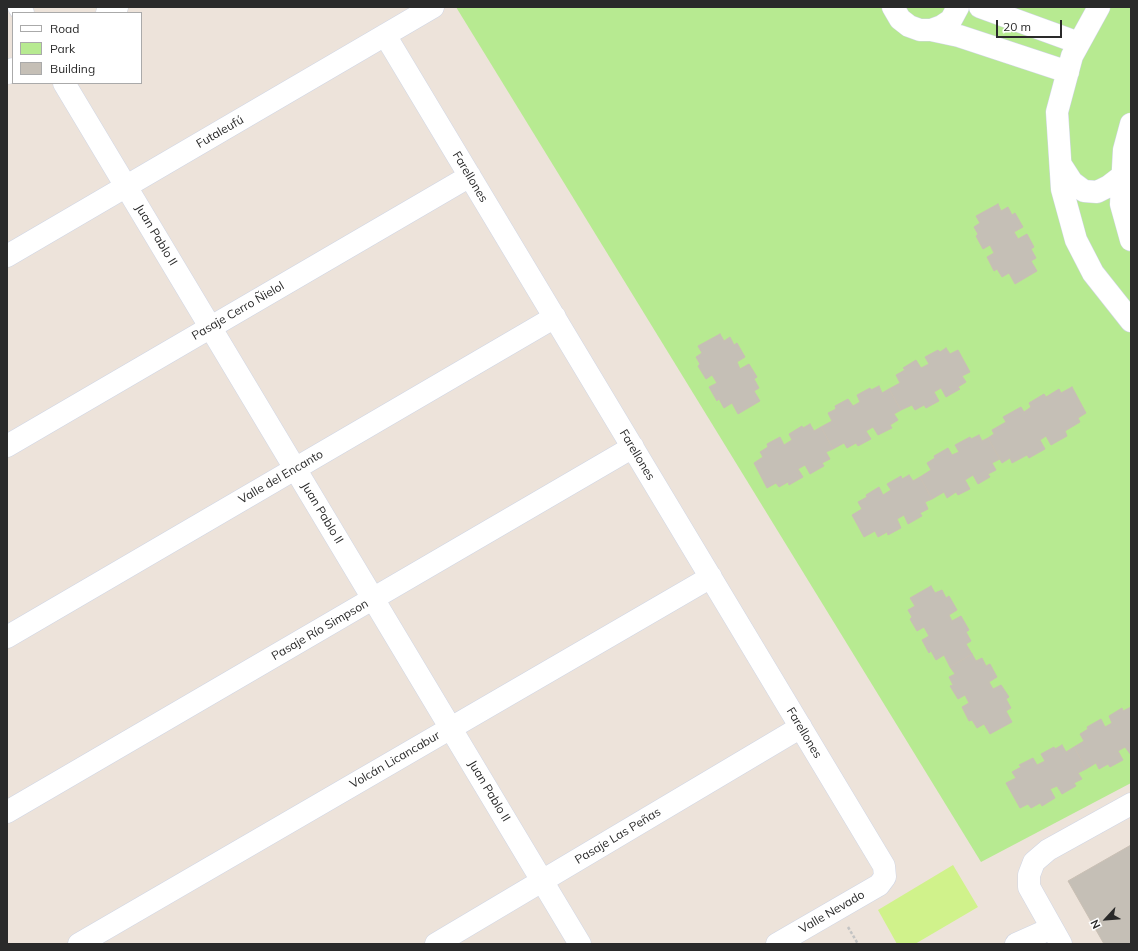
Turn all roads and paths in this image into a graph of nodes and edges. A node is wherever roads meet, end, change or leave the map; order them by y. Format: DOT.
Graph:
graph roads {
  1 [pos="433,7"];
  2 [pos="893,7"];
  3 [pos="958,7"];
  4 [pos="980,7"];
  5 [pos="1099,7"];
  6 [pos="931,30"];
  7 [pos="385,35"];
  8 [pos="1079,43"];
  9 [pos="1068,72"];
  10 [pos="65,84"];
  11 [pos="1131,124"];
  12 [pos="1061,164"];
  13 [pos="470,176"];
  14 [pos="1122,176"];
  15 [pos="126,186"];
  16 [pos="1131,240"];
  17 [pos="7,256"];
  18 [pos="555,317"];
  19 [pos="1131,321"];
  20 [pos="211,327"];
  21 [pos="7,446"];
  22 [pos="633,447"];
  23 [pos="295,468"];
  24 [pos="711,577"];
  25 [pos="373,598"];
  26 [pos="7,637"];
  27 [pos="801,727"];
  28 [pos="451,728"];
  29 [pos="1131,804"];
  30 [pos="7,812"];
  31 [pos="885,877"];
  32 [pos="542,881"];
  33 [pos="1056,936"];
  34 [pos="79,944"];
  35 [pos="436,944"];
  36 [pos="580,944"];
  37 [pos="777,944"];
  38 [pos="1016,944"];
  1 -- 7 [label="street, Futaleufú"];
  2 -- 6 [label="street"];
  3 -- 6 [label="street"];
  4 -- 8 [label="street"];
  5 -- 8 [label="street"];
  6 -- 9 [label="street"];
  7 -- 13 [label="street, Farellones"];
  7 -- 15 [label="street, Futaleufú"];
  8 -- 9 [label="street"];
  9 -- 12 [label="street"];
  10 -- 15 [label="street, Juan Pablo II"];
  11 -- 14 [label="street"];
  12 -- 14 [label="street"];
  12 -- 19 [label="street"];
  13 -- 18 [label="street, Farellones"];
  13 -- 20 [label="street, Pasaje Cerro Ñielol"];
  14 -- 16 [label="street"];
  15 -- 17 [label="street, Futaleufú"];
  15 -- 20 [label="street, Juan Pablo II"];
  18 -- 22 [label="street, Farellones"];
  18 -- 23 [label="street, Valle del Encanto"];
  20 -- 21 [label="street, Pasaje Cerro Ñielol"];
  20 -- 23 [label="street, Juan Pablo II"];
  22 -- 24 [label="street, Farellones"];
  22 -- 25 [label="street, Pasaje Río Simpson"];
  23 -- 25 [label="street, Juan Pablo II"];
  23 -- 26 [label="street, Valle del Encanto"];
  24 -- 27 [label="street, Farellones"];
  24 -- 28 [label="street, Volcán Licancabur"];
  25 -- 28 [label="street, Juan Pablo II"];
  25 -- 30 [label="street, Pasaje Río Simpson"];
  27 -- 31 [label="street, Farellones"];
  27 -- 32 [label="street, Pasaje Las Peñas"];
  28 -- 32 [label="street, Juan Pablo II"];
  28 -- 34 [label="street, Volcán Licancabur"];
  29 -- 33 [label="street"];
  31 -- 37 [label="street, Valle Nevado"];
  32 -- 35 [label="street, Pasaje Las Peñas"];
  32 -- 36 [label="street, Juan Pablo II"];
  33 -- 38 [label="street"];
}
